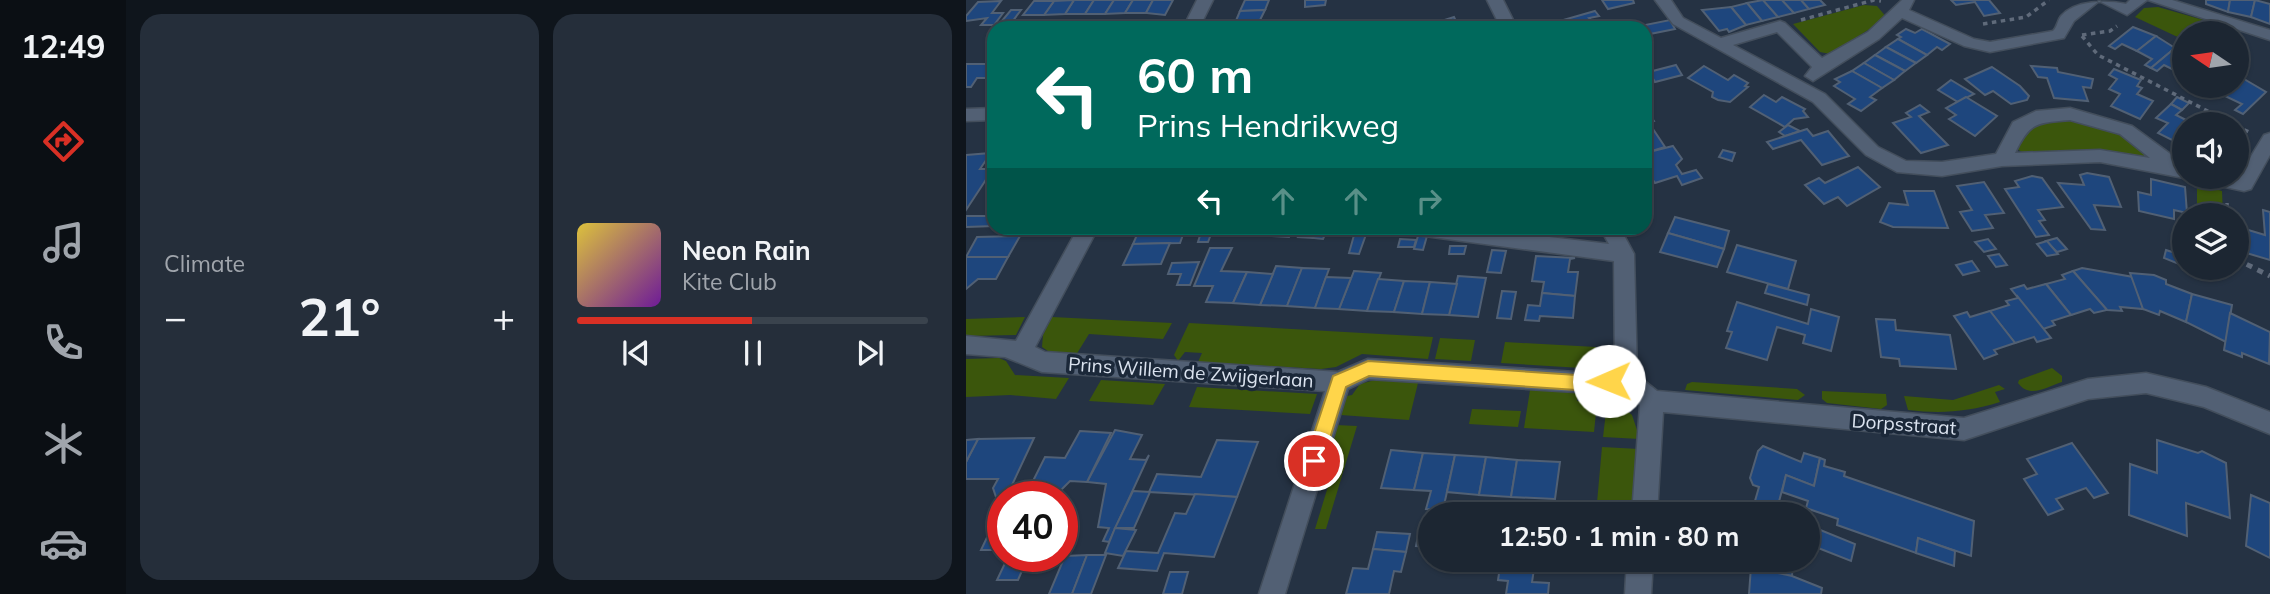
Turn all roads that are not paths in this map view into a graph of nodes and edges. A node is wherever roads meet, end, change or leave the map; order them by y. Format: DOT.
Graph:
graph roads {
  1 [pos="1205,0"];
  2 [pos="1494,0"];
  3 [pos="1663,0"];
  4 [pos="2092,0"];
  5 [pos="2105,0"];
  6 [pos="2156,0"];
  7 [pos="2133,5"];
  8 [pos="1905,6"];
  9 [pos="1194,21"];
  10 [pos="1505,21"];
  11 [pos="2270,35"];
  12 [pos="1719,44"];
  13 [pos="1821,66"];
  14 [pos="1804,88"];
  15 [pos="987,114"];
  16 [pos="966,115"];
  17 [pos="2270,139"];
  18 [pos="2002,160"];
  19 [pos="2172,164"];
  20 [pos="2172,169"];
  21 [pos="2249,175"];
  22 [pos="1084,235"];
  23 [pos="1473,235"];
  24 [pos="1614,235"];
  25 [pos="1624,254"];
  26 [pos="966,345"];
  27 [pos="1022,350"];
  28 [pos="1626,379"];
  29 [pos="1339,382"];
  30 [pos="1652,401"];
  31 [pos="2270,423"];
  32 [pos="1645,502"];
  33 [pos="1639,572"];
  34 [pos="1272,594"];
  35 [pos="1638,594"];
  1 -- 9 [label="street"];
  2 -- 10 [label="street"];
  3 -- 12 [label="street"];
  4 -- 8 [label="street"];
  5 -- 7 [label="street"];
  6 -- 11 [label="street"];
  8 -- 13 [label="street"];
  12 -- 13 [label="street"];
  12 -- 14 [label="street"];
  13 -- 14 [label="street"];
  14 -- 18 [label="street"];
  15 -- 16 [label="street"];
  17 -- 21 [label="street"];
  18 -- 19 [label="street"];
  18 -- 20 [label="street"];
  22 -- 27 [label="street"];
  23 -- 25 [label="street"];
  24 -- 25 [label="street"];
  25 -- 28 [label="street"];
  26 -- 27 [label="street, Prins Willem de Zwijgerlaan"];
  27 -- 29 [label="street, Prins Willem de Zwijgerlaan"];
  28 -- 29 [label="street, Prins Willem de Zwijgerlaan"];
  28 -- 30 [label="street"];
  29 -- 34 [label="street"];
  30 -- 31 [label="street, Dorpsstraat"];
  30 -- 32 [label="street"];
  33 -- 35 [label="street"];
}
